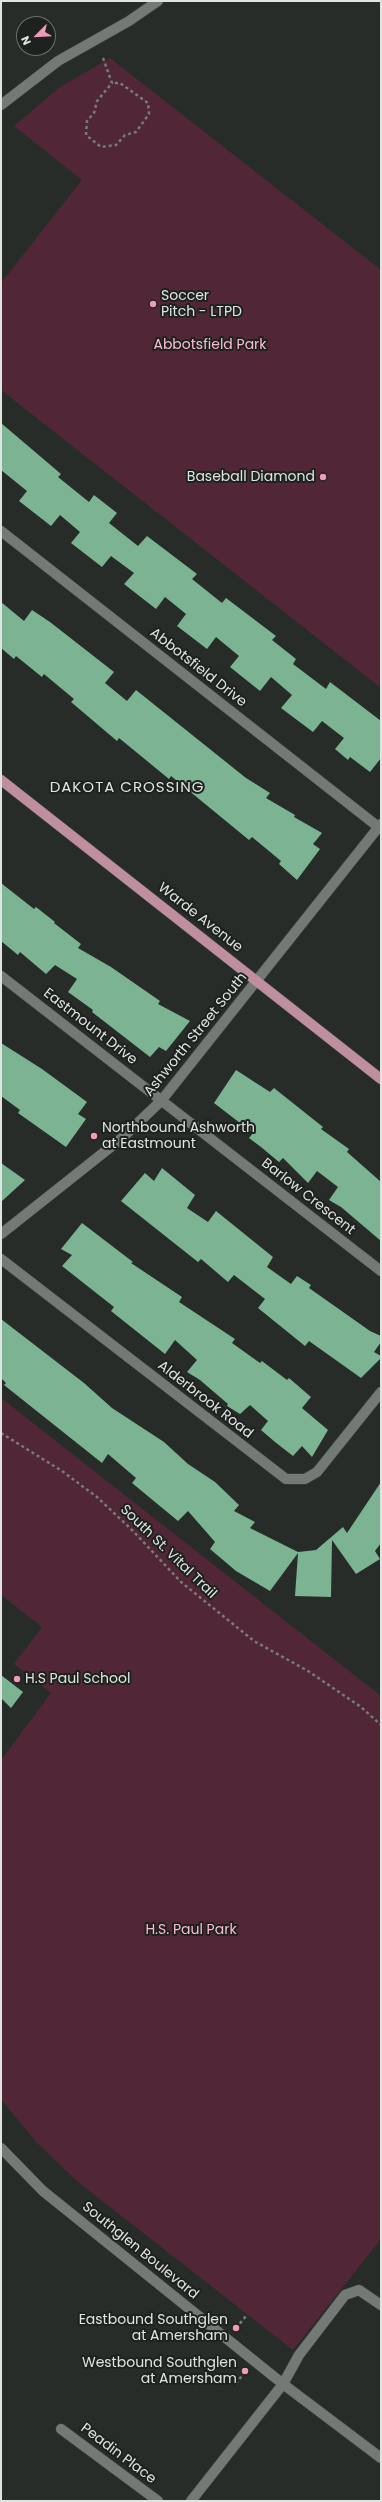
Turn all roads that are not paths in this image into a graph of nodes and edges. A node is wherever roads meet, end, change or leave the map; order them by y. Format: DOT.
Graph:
graph roads {
  1 [pos="158,1"];
  2 [pos="1,105"];
  3 [pos="1,531"];
  4 [pos="1,780"];
  5 [pos="380,827"];
  6 [pos="1,976"];
  7 [pos="258,981"];
  8 [pos="381,1079"];
  9 [pos="161,1101"];
  10 [pos="1,1234"];
  11 [pos="1,1259"];
  12 [pos="381,1271"];
  13 [pos="381,1392"];
  14 [pos="1,2148"];
  15 [pos="381,2305"];
  16 [pos="283,2384"];
  17 [pos="61,2429"];
  18 [pos="381,2458"];
  19 [pos="158,2501"];
  20 [pos="191,2501"];
  1 -- 2 [label="street"];
  3 -- 5 [label="street, Abbotsfield Drive"];
  4 -- 7 [label="main road, Warde Avenue"];
  5 -- 7 [label="street, Ashworth Street South"];
  6 -- 9 [label="street, Eastmount Drive"];
  7 -- 8 [label="main road, Warde Avenue"];
  7 -- 9 [label="street, Ashworth Street South"];
  9 -- 10 [label="street, Ashworth Street South"];
  9 -- 12 [label="street, Barlow Crescent"];
  11 -- 13 [label="street, Alderbrook Road"];
  14 -- 16 [label="street, Southglen Boulevard"];
  15 -- 16 [label="street"];
  16 -- 18 [label="street, Southglen Boulevard"];
  16 -- 20 [label="street"];
  17 -- 19 [label="street, Peadin Place"];
}
